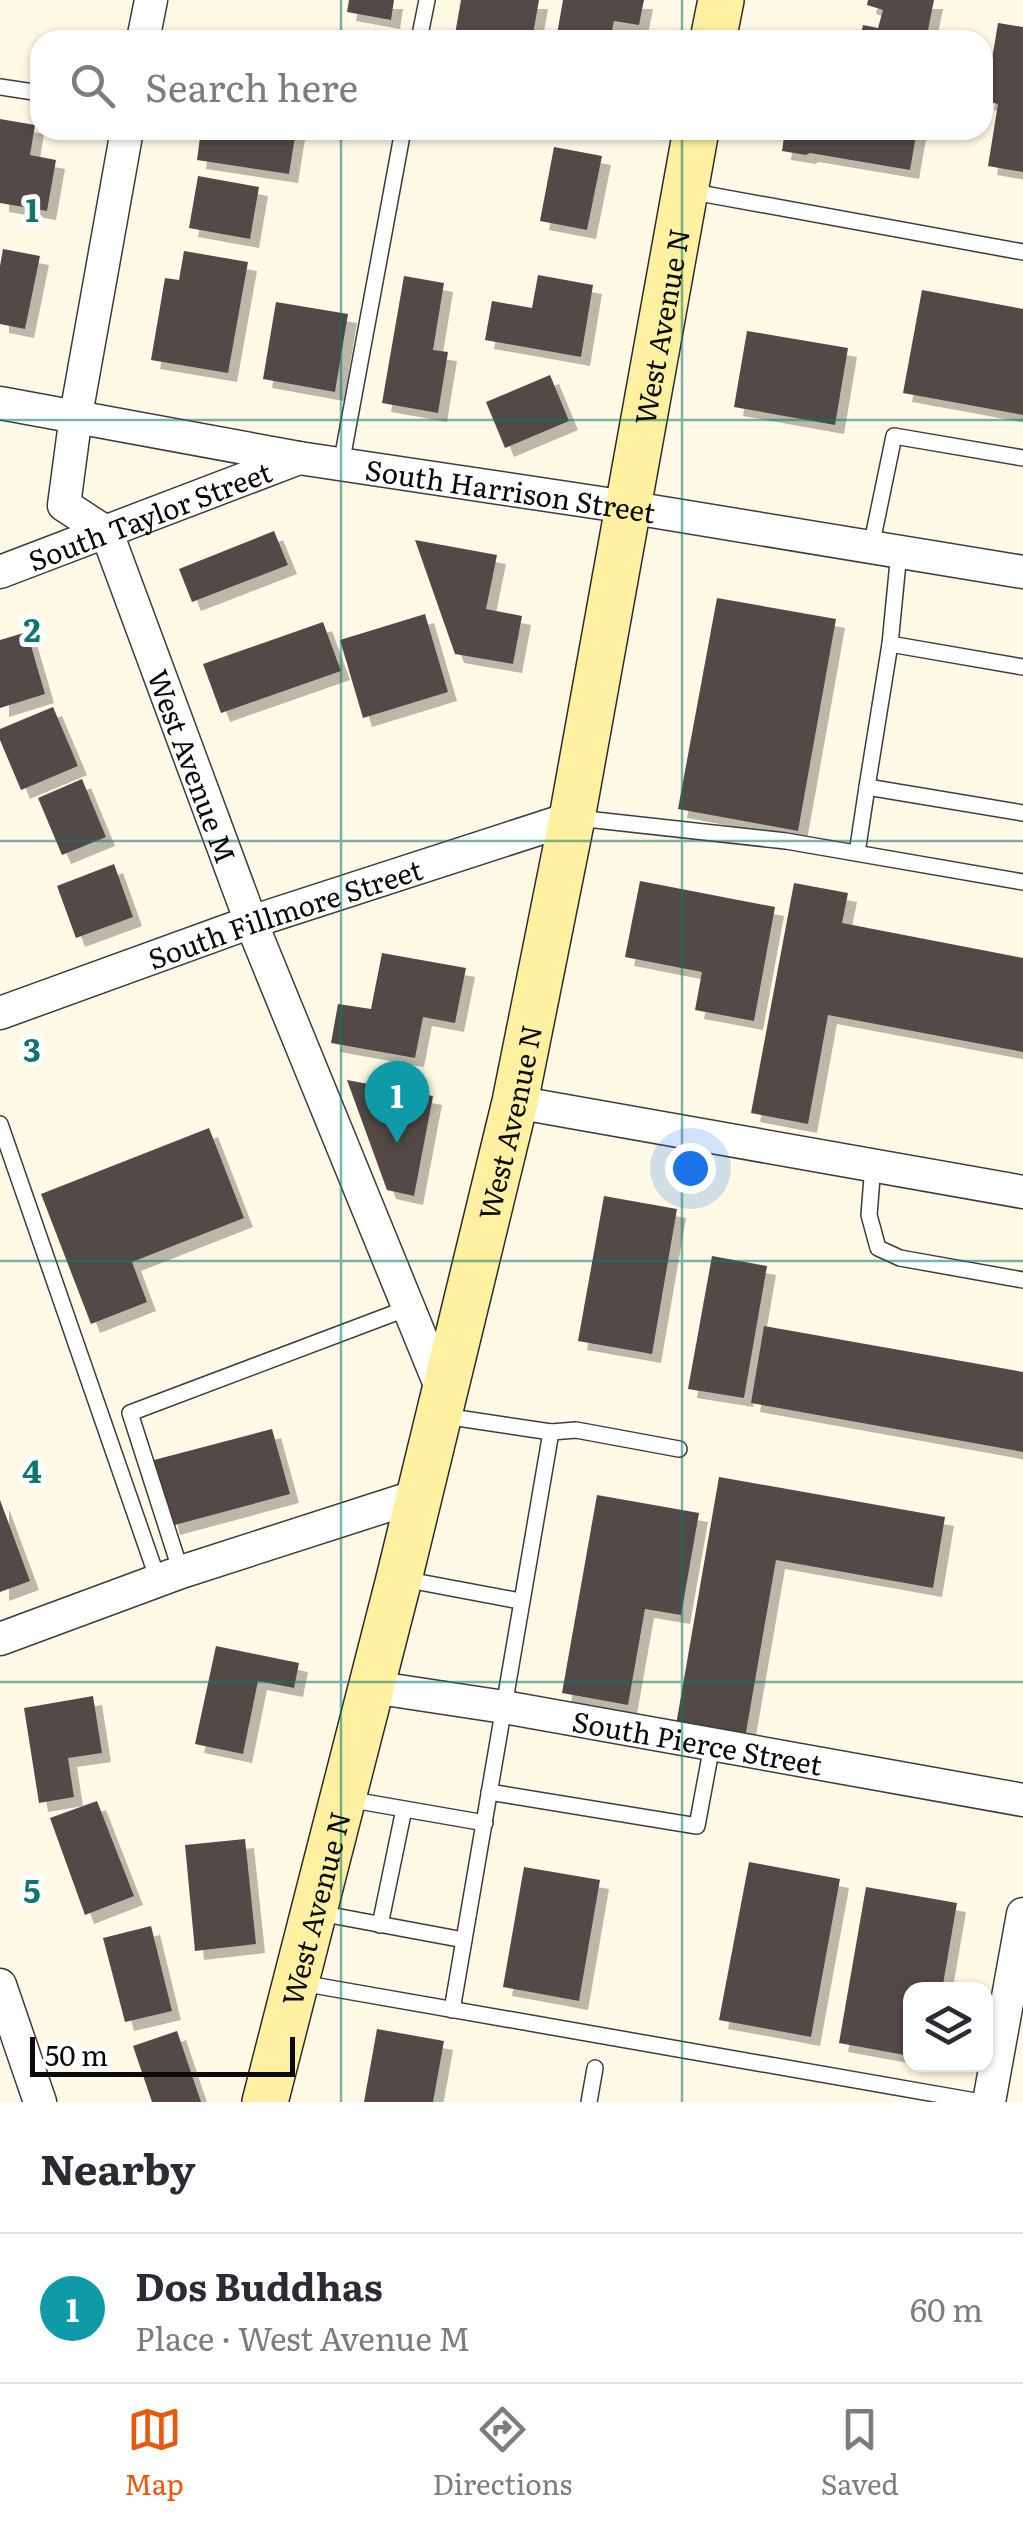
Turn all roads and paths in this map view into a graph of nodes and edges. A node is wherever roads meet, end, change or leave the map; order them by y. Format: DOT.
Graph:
graph roads {
  1 [pos="150,0"];
  2 [pos="427,0"];
  3 [pos="721,0"];
  4 [pos="145,30"];
  5 [pos="421,30"];
  6 [pos="716,30"];
  7 [pos="0,87"];
  8 [pos="30,92"];
  9 [pos="125,140"];
  10 [pos="401,140"];
  11 [pos="694,140"];
  12 [pos="684,190"];
  13 [pos="1023,252"];
  14 [pos="0,403"];
  15 [pos="76,415"];
  16 [pos="298,458"];
  17 [pos="1023,458"];
  18 [pos="341,464"];
  19 [pos="627,507"];
  20 [pos="107,533"];
  21 [pos="885,550"];
  22 [pos="0,572"];
  23 [pos="1023,572"];
  24 [pos="890,644"];
  25 [pos="1023,667"];
  26 [pos="868,786"];
  27 [pos="1023,813"];
  28 [pos="572,818"];
  29 [pos="857,853"];
  30 [pos="1023,882"];
  31 [pos="251,922"];
  32 [pos="0,1013"];
  33 [pos="515,1102"];
  34 [pos="0,1124"];
  35 [pos="873,1165"];
  36 [pos="1023,1192"];
  37 [pos="1023,1280"];
  38 [pos="408,1308"];
  39 [pos="442,1406"];
  40 [pos="551,1432"];
  41 [pos="680,1448"];
  42 [pos="420,1495"];
  43 [pos="170,1576"];
  44 [pos="400,1578"];
  45 [pos="520,1601"];
  46 [pos="0,1639"];
  47 [pos="372,1687"];
  48 [pos="504,1707"];
  49 [pos="712,1745"];
  50 [pos="490,1792"];
  51 [pos="343,1799"];
  52 [pos="1023,1800"];
  53 [pos="404,1809"];
  54 [pos="484,1823"];
  55 [pos="316,1912"];
  56 [pos="1023,1914"];
  57 [pos="380,1925"];
  58 [pos="464,1940"];
  59 [pos="297,1982"];
  60 [pos="0,1986"];
  61 [pos="452,2010"];
  62 [pos="595,2068"];
  63 [pos="40,2102"];
  64 [pos="265,2102"];
  65 [pos="589,2102"];
  66 [pos="981,2102"];
  67 [pos="989,2102"];
  1 -- 4 [label="street"];
  2 -- 5 [label="lane"];
  3 -- 6 [label="main road"];
  7 -- 8 [label="lane"];
  9 -- 15 [label="street"];
  10 -- 18 [label="lane"];
  11 -- 12 [label="main road, West Avenue N"];
  12 -- 13 [label="lane"];
  12 -- 19 [label="main road, West Avenue N"];
  14 -- 15 [label="street, South Harrison Street"];
  15 -- 16 [label="street, South Harrison Street"];
  15 -- 20 [label="street"];
  16 -- 18 [label="street, South Harrison Street"];
  16 -- 20 [label="street, South Taylor Street"];
  17 -- 21 [label="lane"];
  18 -- 19 [label="street, South Harrison Street"];
  19 -- 21 [label="street, South Harrison Street"];
  19 -- 28 [label="main road, West Avenue N"];
  20 -- 22 [label="street, South Taylor Street"];
  20 -- 31 [label="street, West Avenue M"];
  21 -- 23 [label="street, South Harrison Street"];
  21 -- 24 [label="lane"];
  24 -- 25 [label="lane"];
  24 -- 26 [label="lane"];
  26 -- 27 [label="lane"];
  26 -- 29 [label="lane"];
  28 -- 29 [label="lane"];
  28 -- 31 [label="street, South Fillmore Street"];
  28 -- 33 [label="main road, West Avenue N"];
  29 -- 30 [label="lane"];
  31 -- 32 [label="street, South Fillmore Street"];
  31 -- 38 [label="street, West Avenue M"];
  33 -- 35 [label="street"];
  33 -- 39 [label="main road, West Avenue N"];
  34 -- 43 [label="lane"];
  35 -- 36 [label="street"];
  35 -- 37 [label="lane"];
  38 -- 39 [label="street, West Avenue M"];
  38 -- 43 [label="lane"];
  39 -- 40 [label="lane"];
  39 -- 42 [label="main road, West Avenue N"];
  40 -- 41 [label="lane"];
  40 -- 45 [label="lane"];
  42 -- 43 [label="street"];
  42 -- 44 [label="main road, West Avenue N"];
  43 -- 46 [label="street"];
  44 -- 45 [label="lane"];
  44 -- 47 [label="main road, West Avenue N"];
  45 -- 48 [label="lane"];
  47 -- 48 [label="street, South Pierce Street"];
  47 -- 51 [label="main road, West Avenue N"];
  48 -- 49 [label="street, South Pierce Street"];
  48 -- 50 [label="lane"];
  49 -- 50 [label="lane"];
  49 -- 52 [label="street, South Pierce Street"];
  50 -- 54 [label="lane"];
  51 -- 53 [label="lane"];
  51 -- 55 [label="main road, West Avenue N"];
  53 -- 54 [label="lane"];
  53 -- 57 [label="lane"];
  54 -- 58 [label="lane"];
  55 -- 57 [label="lane"];
  55 -- 59 [label="main road, West Avenue N"];
  56 -- 67 [label="street"];
  57 -- 58 [label="lane"];
  58 -- 61 [label="lane"];
  59 -- 61 [label="lane"];
  59 -- 64 [label="main road, West Avenue N"];
  60 -- 63 [label="street"];
  61 -- 66 [label="lane"];
  62 -- 65 [label="lane"];
}
